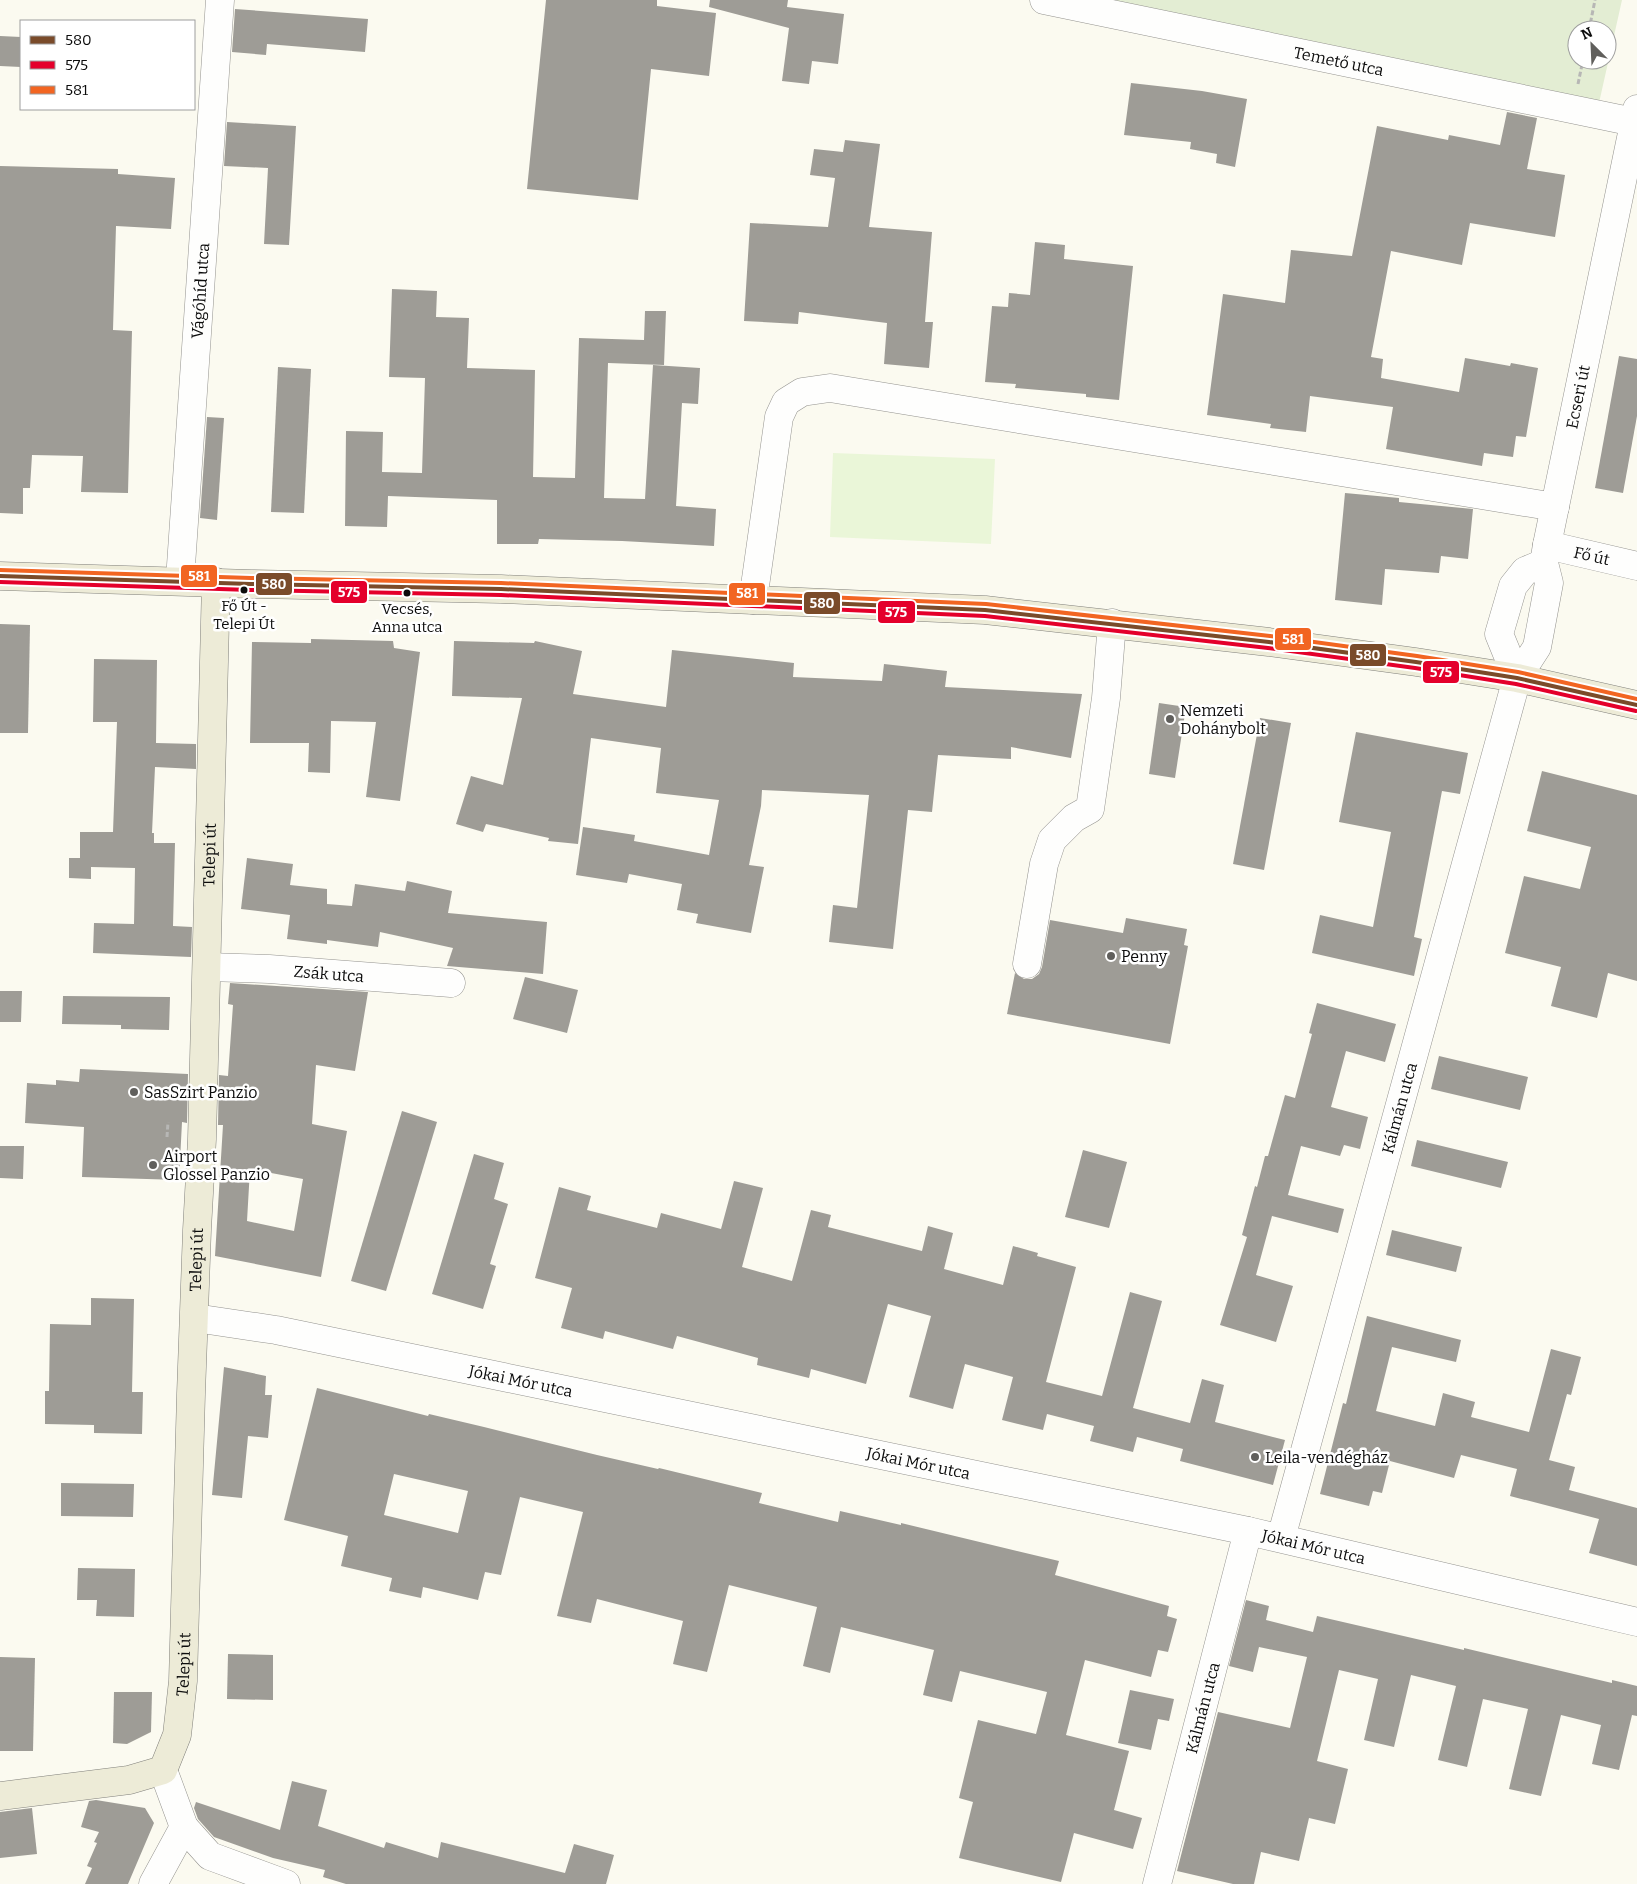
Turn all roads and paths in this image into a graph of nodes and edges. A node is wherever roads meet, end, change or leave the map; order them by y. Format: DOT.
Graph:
graph roads {
  1 [pos="220,0"];
  2 [pos="1044,0"];
  3 [pos="1595,0"];
  4 [pos="1591,20"];
  5 [pos="1581,70"];
  6 [pos="1577,93"];
  7 [pos="1636,115"];
  8 [pos="1555,507"];
  9 [pos="1546,554"];
  10 [pos="1637,566"];
  11 [pos="0,576"];
  12 [pos="180,580"];
  13 [pos="216,582"];
  14 [pos="753,600"];
  15 [pos="1112,623"];
  16 [pos="1517,678"];
  17 [pos="1637,706"];
  18 [pos="1027,964"];
  19 [pos="207,967"];
  20 [pos="451,983"];
  21 [pos="168,1122"];
  22 [pos="167,1137"];
  23 [pos="195,1318"];
  24 [pos="1248,1531"];
  25 [pos="1281,1538"];
  26 [pos="1637,1622"];
  27 [pos="163,1770"];
  28 [pos="0,1796"];
  29 [pos="184,1827"];
  30 [pos="153,1884"];
  31 [pos="286,1884"];
  32 [pos="1157,1884"];
  1 -- 12 [label="street, Vágóhíd utca"];
  2 -- 7 [label="street, Temető utca"];
  3 -- 4 [label="path"];
  5 -- 6 [label="path"];
  7 -- 8 [label="street, Ecseri út"];
  8 -- 9 [label="street, Ecseri út"];
  8 -- 14 [label="street"];
  9 -- 10 [label="street, Fő út"];
  9 -- 16 [label="street, Ecseri út"];
  9 -- 16 [label="street"];
  11 -- 12 [label="main road"];
  12 -- 13 [label="main road"];
  13 -- 14 [label="main road"];
  13 -- 19 [label="main road, Telepi út"];
  14 -- 15 [label="main road"];
  15 -- 16 [label="main road"];
  15 -- 18 [label="street"];
  16 -- 17 [label="main road"];
  16 -- 25 [label="street, Kálmán utca"];
  19 -- 20 [label="street, Zsák utca"];
  19 -- 23 [label="main road, Telepi út"];
  21 -- 22 [label="path"];
  23 -- 24 [label="street, Jókai Mór utca"];
  23 -- 27 [label="main road, Telepi út"];
  24 -- 25 [label="street, Jókai Mór utca"];
  24 -- 32 [label="street, Kálmán utca"];
  25 -- 26 [label="street, Jókai Mór utca"];
  27 -- 28 [label="main road"];
  27 -- 29 [label="street"];
  29 -- 30 [label="street"];
  29 -- 31 [label="street"];
}
